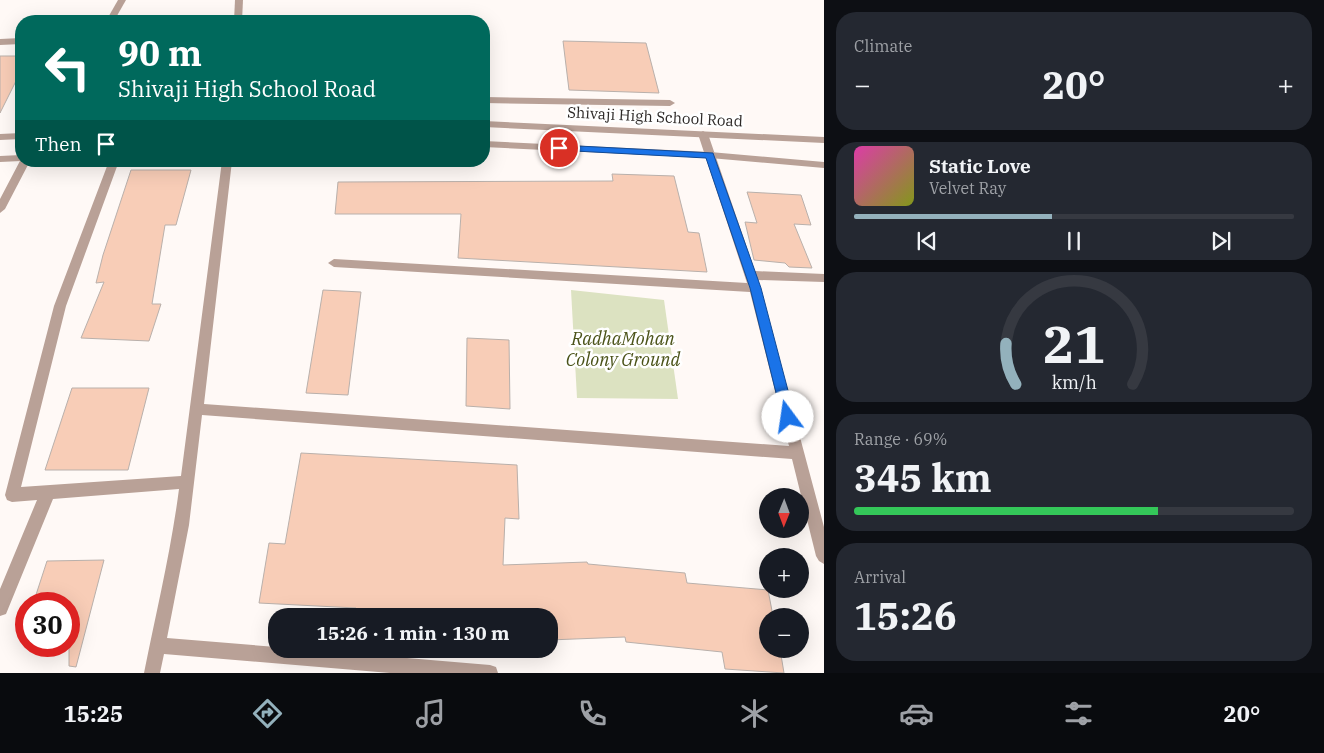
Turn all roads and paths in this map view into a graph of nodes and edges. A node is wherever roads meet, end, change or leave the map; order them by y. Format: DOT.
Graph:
graph roads {
  1 [pos="122,0"];
  2 [pos="239,0"];
  3 [pos="113,15"];
  4 [pos="238,15"];
  5 [pos="15,41"];
  6 [pos="0,42"];
  7 [pos="490,100"];
  8 [pos="670,103"];
  9 [pos="490,124"];
  10 [pos="703,134"];
  11 [pos="15,136"];
  12 [pos="0,137"];
  13 [pos="824,140"];
  14 [pos="490,144"];
  15 [pos="710,155"];
  16 [pos="15,158"];
  17 [pos="0,159"];
  18 [pos="824,165"];
  19 [pos="22,167"];
  20 [pos="112,167"];
  21 [pos="226,167"];
  22 [pos="0,209"];
  23 [pos="334,263"];
  24 [pos="751,275"];
  25 [pos="824,278"];
  26 [pos="756,288"];
  27 [pos="196,409"];
  28 [pos="798,453"];
  29 [pos="187,482"];
  30 [pos="48,492"];
  31 [pos="6,495"];
  32 [pos="817,502"];
  33 [pos="824,556"];
  34 [pos="0,608"];
  35 [pos="156,645"];
  36 [pos="446,671"];
  37 [pos="152,673"];
  38 [pos="490,673"];
  1 -- 3 [label="street"];
  2 -- 4 [label="street"];
  5 -- 6 [label="street"];
  7 -- 8 [label="street"];
  9 -- 10 [label="street, Shivaji High School Road"];
  10 -- 13 [label="street, Shivaji High School Road"];
  10 -- 15 [label="street"];
  11 -- 12 [label="street"];
  14 -- 15 [label="street, Shivaji High School Road"];
  15 -- 18 [label="street, Shivaji High School Road"];
  15 -- 24 [label="street"];
  16 -- 17 [label="street"];
  19 -- 22 [label="street"];
  20 -- 31 [label="street"];
  21 -- 27 [label="street"];
  23 -- 26 [label="street"];
  24 -- 25 [label="street"];
  24 -- 26 [label="street"];
  26 -- 28 [label="street"];
  27 -- 28 [label="street"];
  27 -- 29 [label="street"];
  28 -- 32 [label="street"];
  29 -- 30 [label="street"];
  29 -- 35 [label="street"];
  30 -- 31 [label="street"];
  30 -- 34 [label="street"];
  32 -- 33 [label="street"];
  35 -- 36 [label="street"];
  35 -- 37 [label="street"];
  36 -- 38 [label="street"];
}
